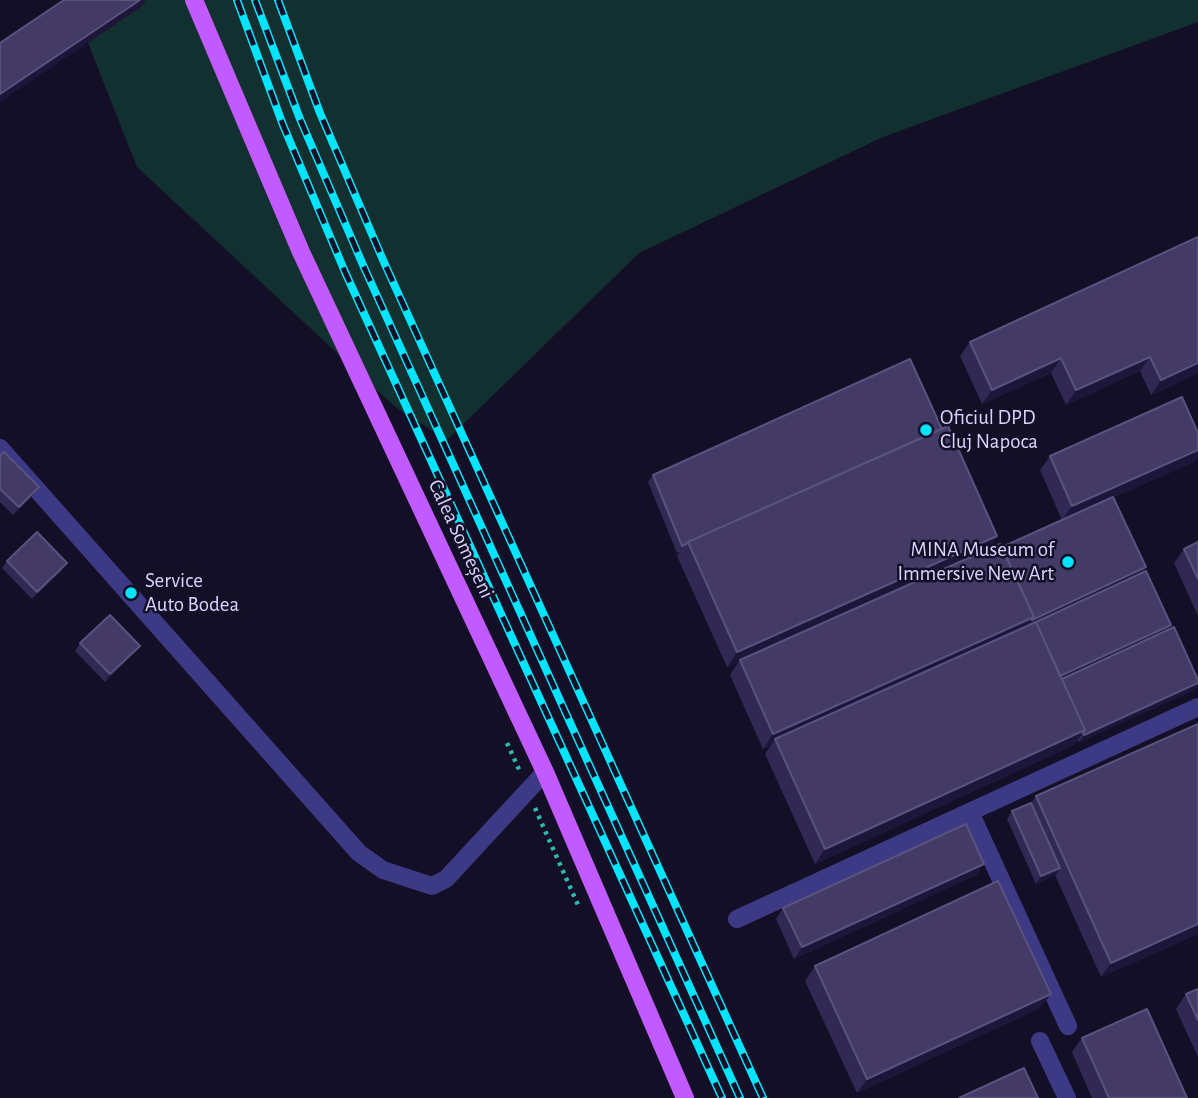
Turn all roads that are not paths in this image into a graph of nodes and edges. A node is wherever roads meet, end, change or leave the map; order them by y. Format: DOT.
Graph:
graph roads {
  1 [pos="194,0"];
  2 [pos="0,448"];
  3 [pos="1198,707"];
  4 [pos="545,772"];
  5 [pos="970,812"];
  6 [pos="737,919"];
  7 [pos="1068,1027"];
  8 [pos="1040,1041"];
  9 [pos="685,1098"];
  10 [pos="1067,1098"];
  1 -- 4 [label="main road, Calea Someșeni"];
  2 -- 4 [label="lane"];
  3 -- 5 [label="lane"];
  4 -- 9 [label="main road, Calea Someșeni"];
  5 -- 6 [label="lane"];
  5 -- 7 [label="lane"];
  8 -- 10 [label="lane"];
}
